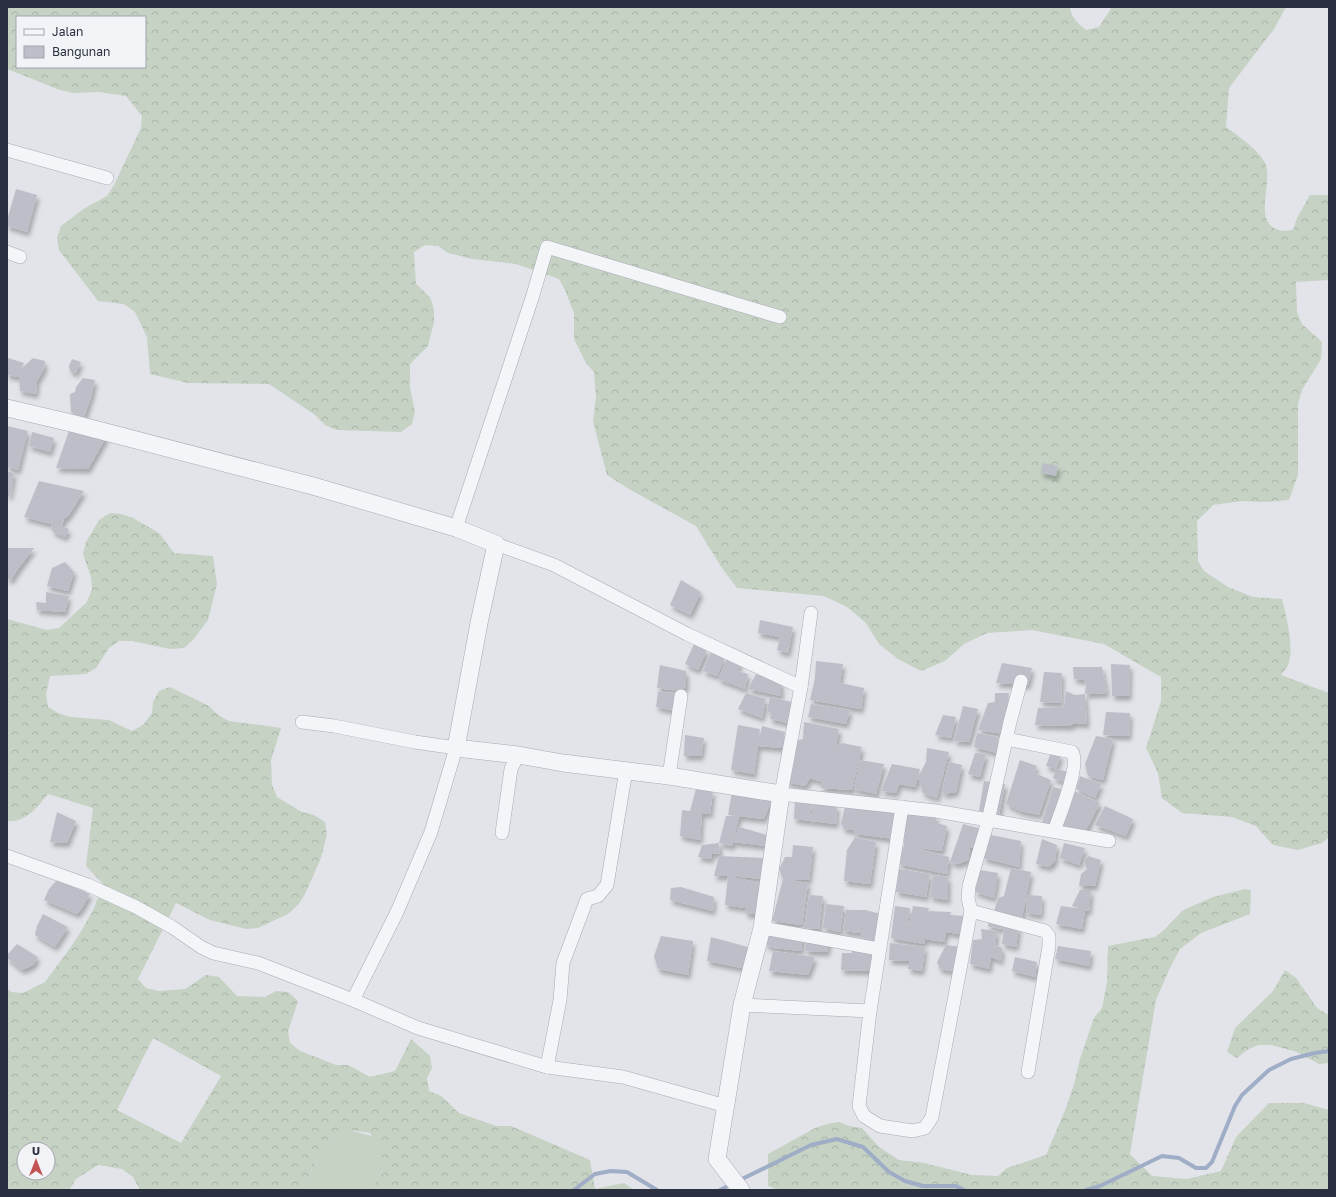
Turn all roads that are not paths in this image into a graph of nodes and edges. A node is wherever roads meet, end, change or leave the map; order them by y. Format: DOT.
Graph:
graph roads {
  1 [pos="7,150"];
  2 [pos="106,178"];
  3 [pos="7,252"];
  4 [pos="20,257"];
  5 [pos="780,317"];
  6 [pos="7,408"];
  7 [pos="456,528"];
  8 [pos="496,544"];
  9 [pos="810,614"];
  10 [pos="1021,681"];
  11 [pos="801,687"];
  12 [pos="681,696"];
  13 [pos="302,722"];
  14 [pos="1006,740"];
  15 [pos="456,748"];
  16 [pos="518,755"];
  17 [pos="626,770"];
  18 [pos="669,776"];
  19 [pos="780,794"];
  20 [pos="902,807"];
  21 [pos="988,820"];
  22 [pos="1054,831"];
  23 [pos="502,833"];
  24 [pos="1109,841"];
  25 [pos="7,856"];
  26 [pos="971,911"];
  27 [pos="762,928"];
  28 [pos="880,948"];
  29 [pos="353,1000"];
  30 [pos="742,1005"];
  31 [pos="870,1011"];
  32 [pos="547,1067"];
  33 [pos="1028,1072"];
  34 [pos="726,1106"];
  35 [pos="741,1190"];
  1 -- 2 [label="street"];
  3 -- 4 [label="street"];
  5 -- 7 [label="street"];
  6 -- 7 [label="street"];
  7 -- 8 [label="street"];
  8 -- 11 [label="street"];
  8 -- 15 [label="street"];
  9 -- 11 [label="street"];
  10 -- 14 [label="street"];
  11 -- 19 [label="street"];
  12 -- 18 [label="street"];
  13 -- 15 [label="street"];
  14 -- 21 [label="street"];
  14 -- 22 [label="street"];
  15 -- 16 [label="street"];
  15 -- 29 [label="street"];
  16 -- 17 [label="street"];
  16 -- 23 [label="street"];
  17 -- 18 [label="street"];
  17 -- 32 [label="street"];
  18 -- 19 [label="street"];
  19 -- 20 [label="street"];
  19 -- 27 [label="street"];
  20 -- 21 [label="street"];
  20 -- 28 [label="street"];
  21 -- 22 [label="street"];
  21 -- 26 [label="street"];
  22 -- 24 [label="street"];
  25 -- 29 [label="street"];
  26 -- 31 [label="street"];
  26 -- 33 [label="street"];
  27 -- 28 [label="street"];
  27 -- 30 [label="street"];
  28 -- 31 [label="street"];
  29 -- 32 [label="street"];
  30 -- 31 [label="street"];
  30 -- 34 [label="street"];
  32 -- 34 [label="street"];
  34 -- 35 [label="street"];
}
